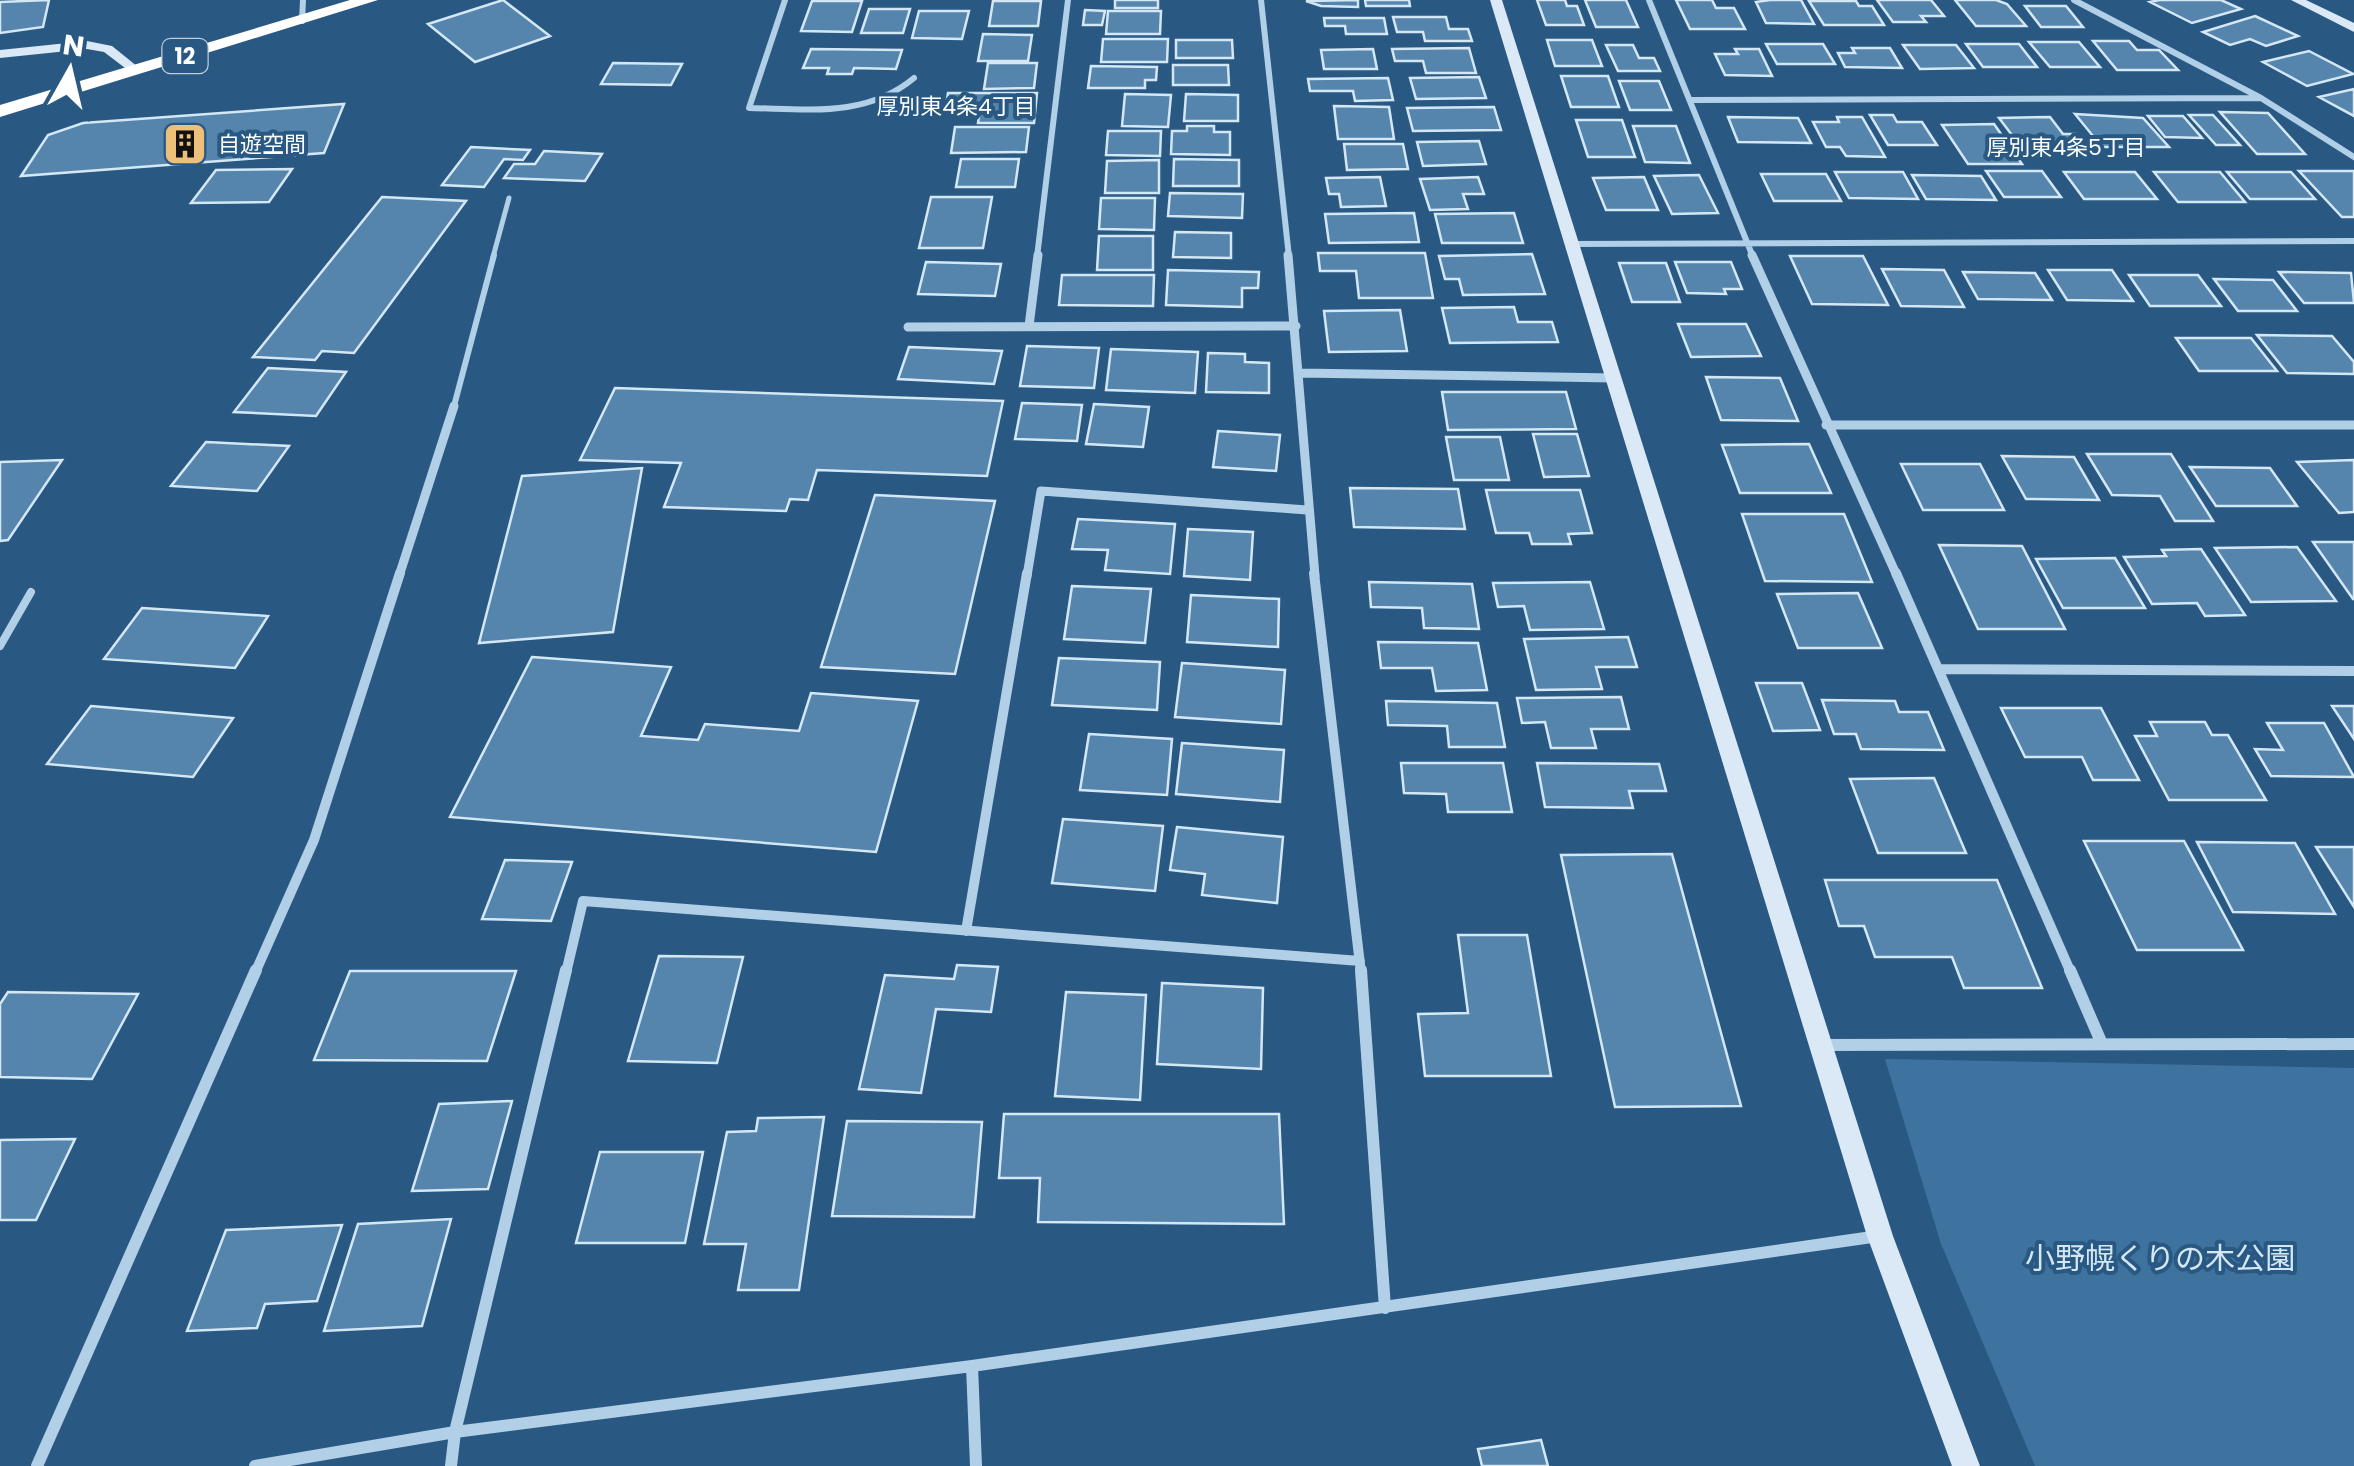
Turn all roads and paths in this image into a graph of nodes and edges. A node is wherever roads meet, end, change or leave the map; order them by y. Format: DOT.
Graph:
graph roads {
  1 [pos="303,0"];
  2 [pos="369,0"];
  3 [pos="784,0"];
  4 [pos="1068,0"];
  5 [pos="1261,0"];
  6 [pos="1496,0"];
  7 [pos="1649,0"];
  8 [pos="2074,0"];
  9 [pos="2297,0"];
  10 [pos="302,21"];
  11 [pos="2354,28"];
  12 [pos="0,54"];
  13 [pos="137,71"];
  14 [pos="914,78"];
  15 [pos="2261,98"];
  16 [pos="1691,100"];
  17 [pos="0,112"];
  18 [pos="2354,156"];
  19 [pos="510,198"];
  20 [pos="1746,241"];
  21 [pos="2354,241"];
  22 [pos="1571,244"];
  23 [pos="1029,326"];
  24 [pos="1296,326"];
  25 [pos="908,327"];
  26 [pos="1299,373"];
  27 [pos="1614,378"];
  28 [pos="454,406"];
  29 [pos="1826,425"];
  30 [pos="2354,425"];
  31 [pos="1308,510"];
  32 [pos="31,592"];
  33 [pos="0,646"];
  34 [pos="1939,669"];
  35 [pos="2354,670"];
  36 [pos="966,932"];
  37 [pos="1360,962"];
  38 [pos="1820,1044"];
  39 [pos="2102,1044"];
  40 [pos="2354,1044"];
  41 [pos="1880,1236"];
  42 [pos="1385,1308"];
  43 [pos="972,1366"];
  44 [pos="456,1432"];
  45 [pos="37,1466"];
  46 [pos="255,1466"];
  47 [pos="451,1466"];
  48 [pos="976,1466"];
  49 [pos="1966,1466"];
  1 -- 10 [label="street"];
  2 -- 10 [label="highway, 12"];
  3 -- 14 [label="street"];
  4 -- 23 [label="street"];
  5 -- 24 [label="street"];
  6 -- 22 [label="street"];
  7 -- 16 [label="street"];
  8 -- 15 [label="street"];
  9 -- 11 [label="street"];
  10 -- 13 [label="highway, 12"];
  12 -- 13 [label="street"];
  13 -- 17 [label="highway, 12"];
  15 -- 16 [label="street"];
  15 -- 18 [label="street"];
  16 -- 20 [label="street"];
  19 -- 28 [label="lane"];
  20 -- 21 [label="street"];
  20 -- 22 [label="street"];
  20 -- 29 [label="street"];
  22 -- 27 [label="street"];
  23 -- 24 [label="street"];
  23 -- 25 [label="street"];
  24 -- 26 [label="street"];
  26 -- 27 [label="street"];
  26 -- 31 [label="street"];
  27 -- 38 [label="street"];
  28 -- 45 [label="street"];
  29 -- 30 [label="street"];
  29 -- 34 [label="street"];
  31 -- 36 [label="street"];
  31 -- 37 [label="street"];
  32 -- 33 [label="lane"];
  34 -- 35 [label="street"];
  34 -- 39 [label="street"];
  36 -- 37 [label="street"];
  36 -- 44 [label="street"];
  37 -- 42 [label="street"];
  38 -- 39 [label="street"];
  38 -- 41 [label="street"];
  39 -- 40 [label="street"];
  41 -- 42 [label="street"];
  41 -- 49 [label="street"];
  42 -- 43 [label="street"];
  43 -- 44 [label="street"];
  43 -- 48 [label="street"];
  44 -- 46 [label="street"];
  44 -- 47 [label="street"];
}
